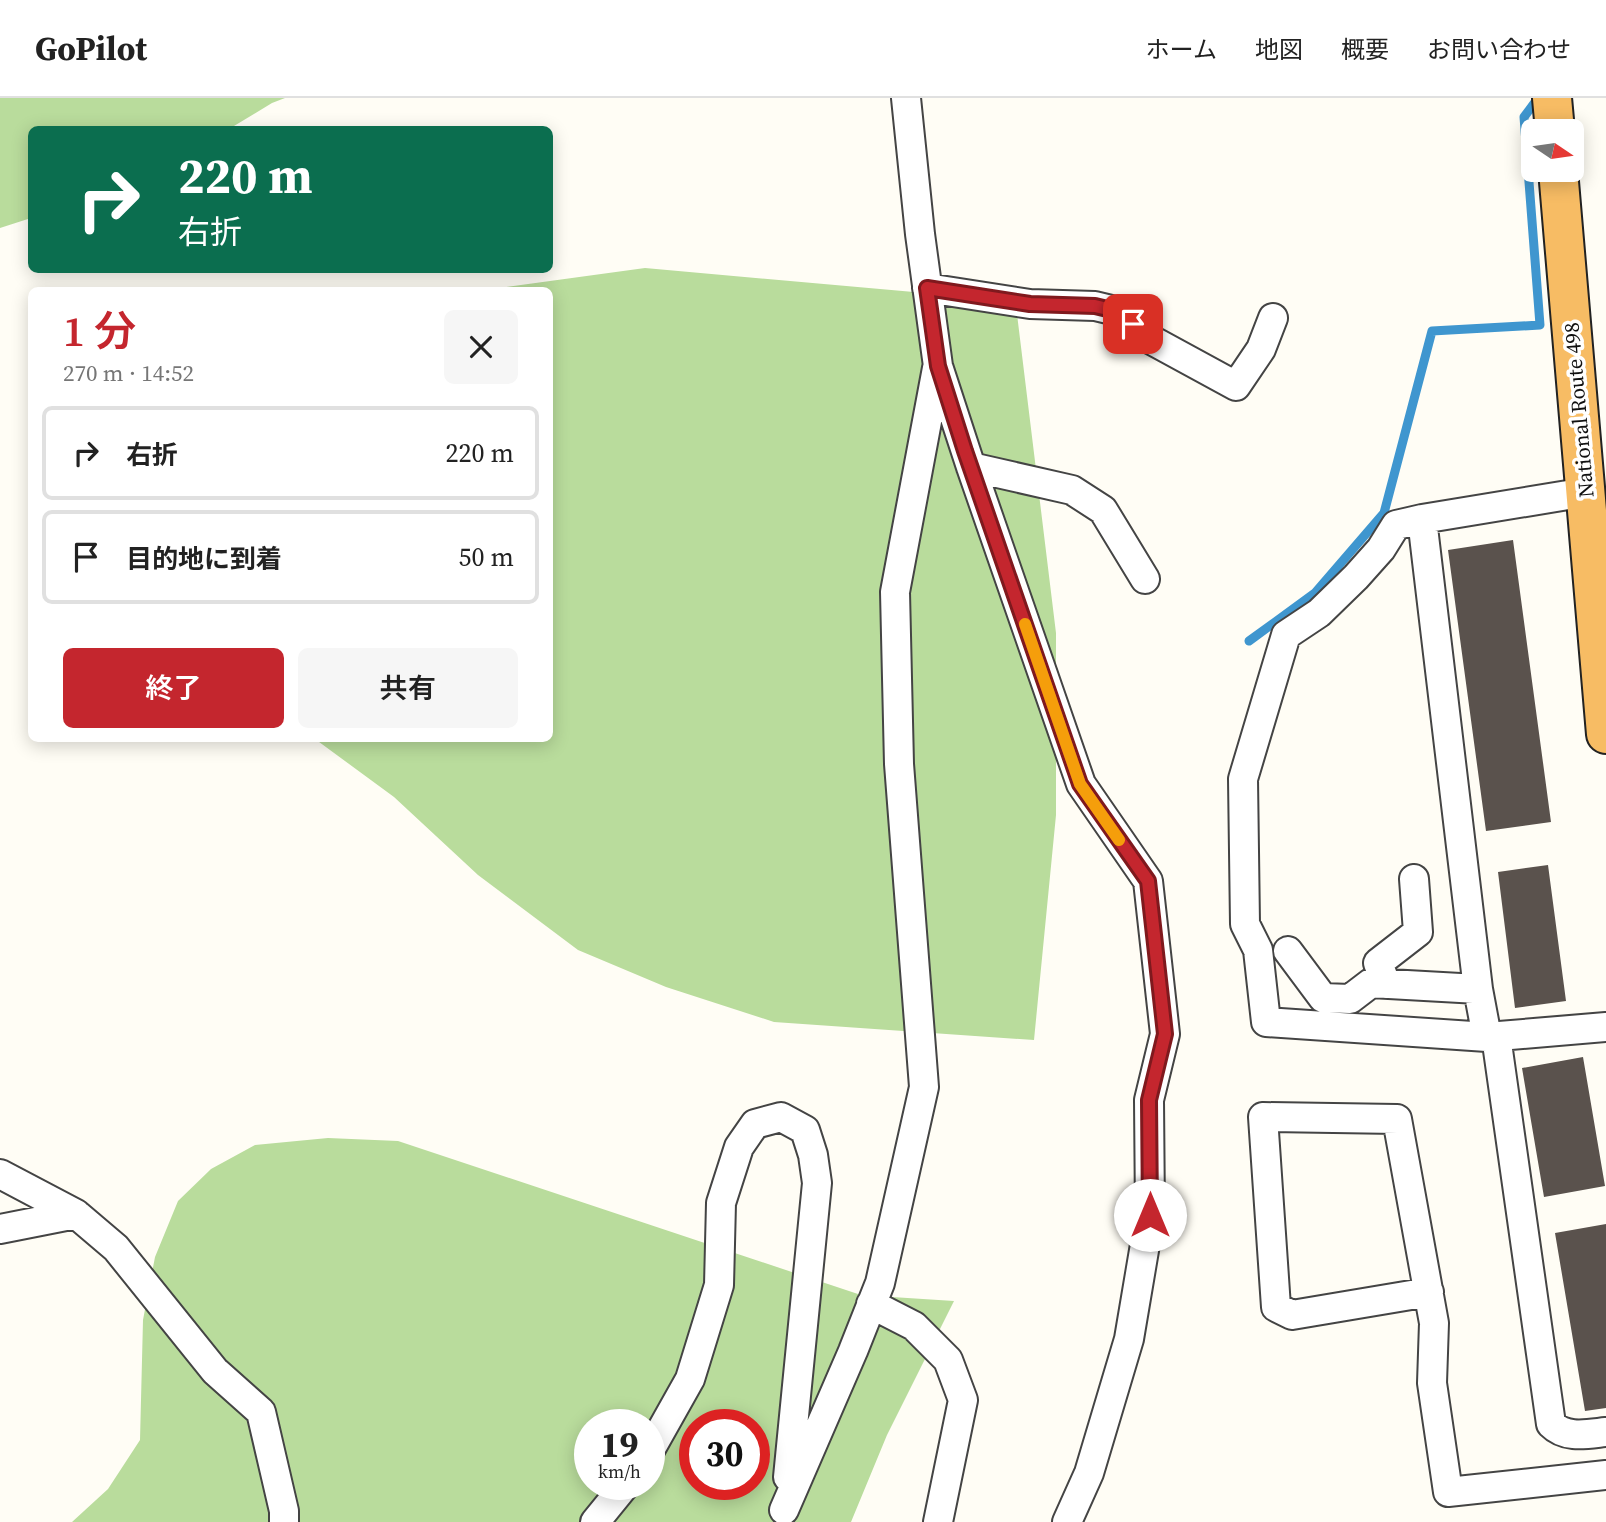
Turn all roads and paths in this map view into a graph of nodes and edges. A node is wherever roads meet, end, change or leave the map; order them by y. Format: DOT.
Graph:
graph roads {
  1 [pos="906,98"];
  2 [pos="1552,98"];
  3 [pos="1554,119"];
  4 [pos="1559,182"];
  5 [pos="927,288"];
  6 [pos="1273,318"];
  7 [pos="938,366"];
  8 [pos="971,467"];
  9 [pos="1586,492"];
  10 [pos="1422,519"];
  11 [pos="1145,579"];
  12 [pos="1606,734"];
  13 [pos="1414,879"];
  14 [pos="1288,951"];
  15 [pos="1386,984"];
  16 [pos="1478,989"];
  17 [pos="1606,1027"];
  18 [pos="1492,1036"];
  19 [pos="0,1174"];
  20 [pos="76,1214"];
  21 [pos="0,1229"];
  22 [pos="1429,1292"];
  23 [pos="871,1304"];
  24 [pos="665,1424"];
  25 [pos="1606,1432"];
  26 [pos="1606,1475"];
  27 [pos="613,1500"];
  28 [pos="784,1516"];
  29 [pos="284,1522"];
  30 [pos="596,1522"];
  31 [pos="937,1522"];
  32 [pos="1067,1522"];
  1 -- 5 [label="street"];
  2 -- 3 [label="highway"];
  4 -- 9 [label="highway, National Route 498"];
  5 -- 6 [label="street"];
  5 -- 7 [label="street"];
  7 -- 8 [label="street"];
  7 -- 23 [label="street"];
  8 -- 11 [label="street"];
  8 -- 32 [label="street"];
  9 -- 10 [label="street"];
  9 -- 12 [label="highway, National Route 498"];
  10 -- 16 [label="street"];
  10 -- 18 [label="street"];
  13 -- 15 [label="street"];
  14 -- 15 [label="street"];
  15 -- 16 [label="street"];
  16 -- 18 [label="street"];
  17 -- 18 [label="street"];
  18 -- 25 [label="street"];
  19 -- 20 [label="street"];
  20 -- 21 [label="street"];
  20 -- 29 [label="street"];
  22 -- 22 [label="street"];
  22 -- 26 [label="street"];
  23 -- 28 [label="street"];
  23 -- 31 [label="street"];
  24 -- 28 [label="street"];
  27 -- 30 [label="street"];
}
